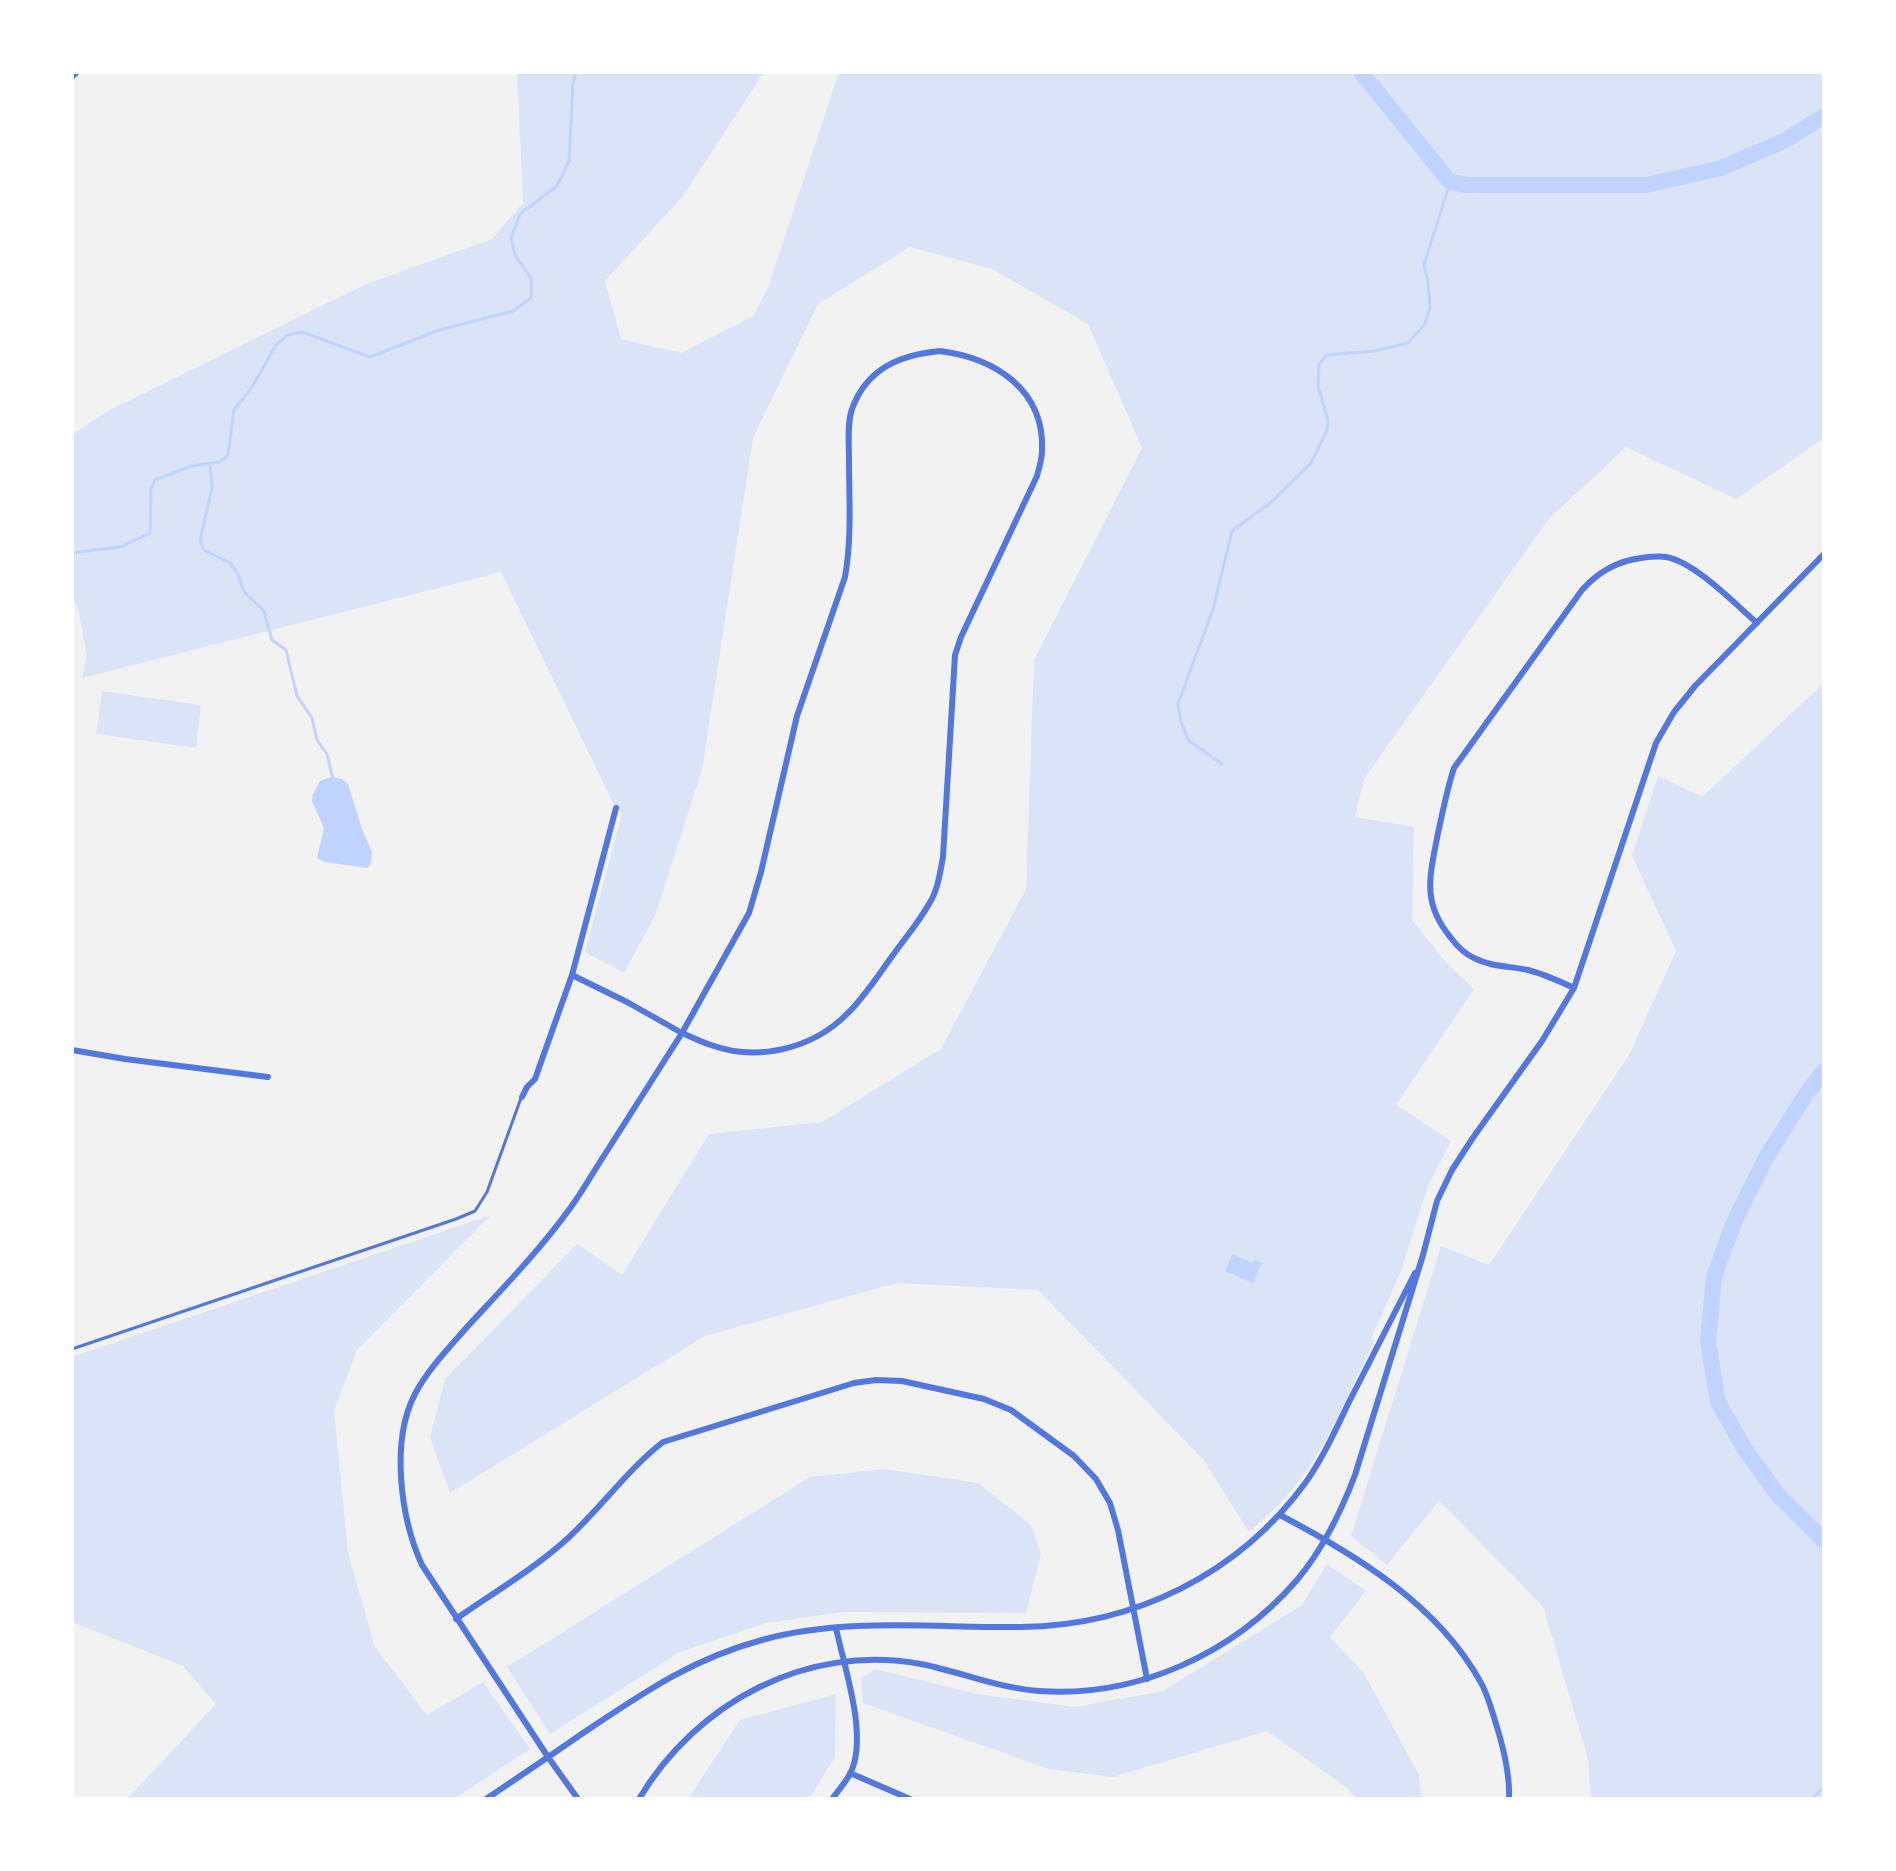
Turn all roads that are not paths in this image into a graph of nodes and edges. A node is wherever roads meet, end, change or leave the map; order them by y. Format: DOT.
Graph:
graph roads {
  1 [pos="77,72"];
  2 [pos="72,77"];
  3 [pos="1824,554"];
  4 [pos="1757,623"];
  5 [pos="616,808"];
  6 [pos="572,975"];
  7 [pos="1574,988"];
  8 [pos="682,1033"];
  9 [pos="72,1050"];
  10 [pos="268,1077"];
  11 [pos="522,1097"];
  12 [pos="1423,1255"];
  13 [pos="72,1349"];
  14 [pos="1280,1515"];
  15 [pos="1326,1539"];
  16 [pos="1134,1610"];
  17 [pos="456,1619"];
  18 [pos="836,1628"];
  19 [pos="843,1662"];
  20 [pos="1147,1679"];
  21 [pos="548,1757"];
  22 [pos="850,1773"];
  23 [pos="486,1799"];
  24 [pos="578,1799"];
  25 [pos="639,1799"];
  26 [pos="832,1799"];
  27 [pos="910,1799"];
  28 [pos="1509,1799"];
  1 -- 2 [label="street"];
  3 -- 4 [label="street"];
  4 -- 7 [label="street"];
  4 -- 7 [label="street"];
  5 -- 6 [label="street"];
  6 -- 8 [label="street"];
  6 -- 11 [label="street"];
  7 -- 12 [label="street"];
  8 -- 8 [label="street"];
  8 -- 17 [label="street"];
  9 -- 10 [label="street"];
  11 -- 13 [label="lane"];
  12 -- 14 [label="street"];
  12 -- 15 [label="street"];
  14 -- 15 [label="street"];
  14 -- 16 [label="street"];
  15 -- 20 [label="street"];
  15 -- 28 [label="street"];
  16 -- 17 [label="street"];
  16 -- 18 [label="street"];
  16 -- 20 [label="street"];
  17 -- 21 [label="street"];
  18 -- 19 [label="street"];
  18 -- 21 [label="street"];
  19 -- 20 [label="street"];
  19 -- 22 [label="street"];
  19 -- 25 [label="street"];
  21 -- 23 [label="street"];
  21 -- 24 [label="street"];
  22 -- 26 [label="street"];
  22 -- 27 [label="street"];
}
